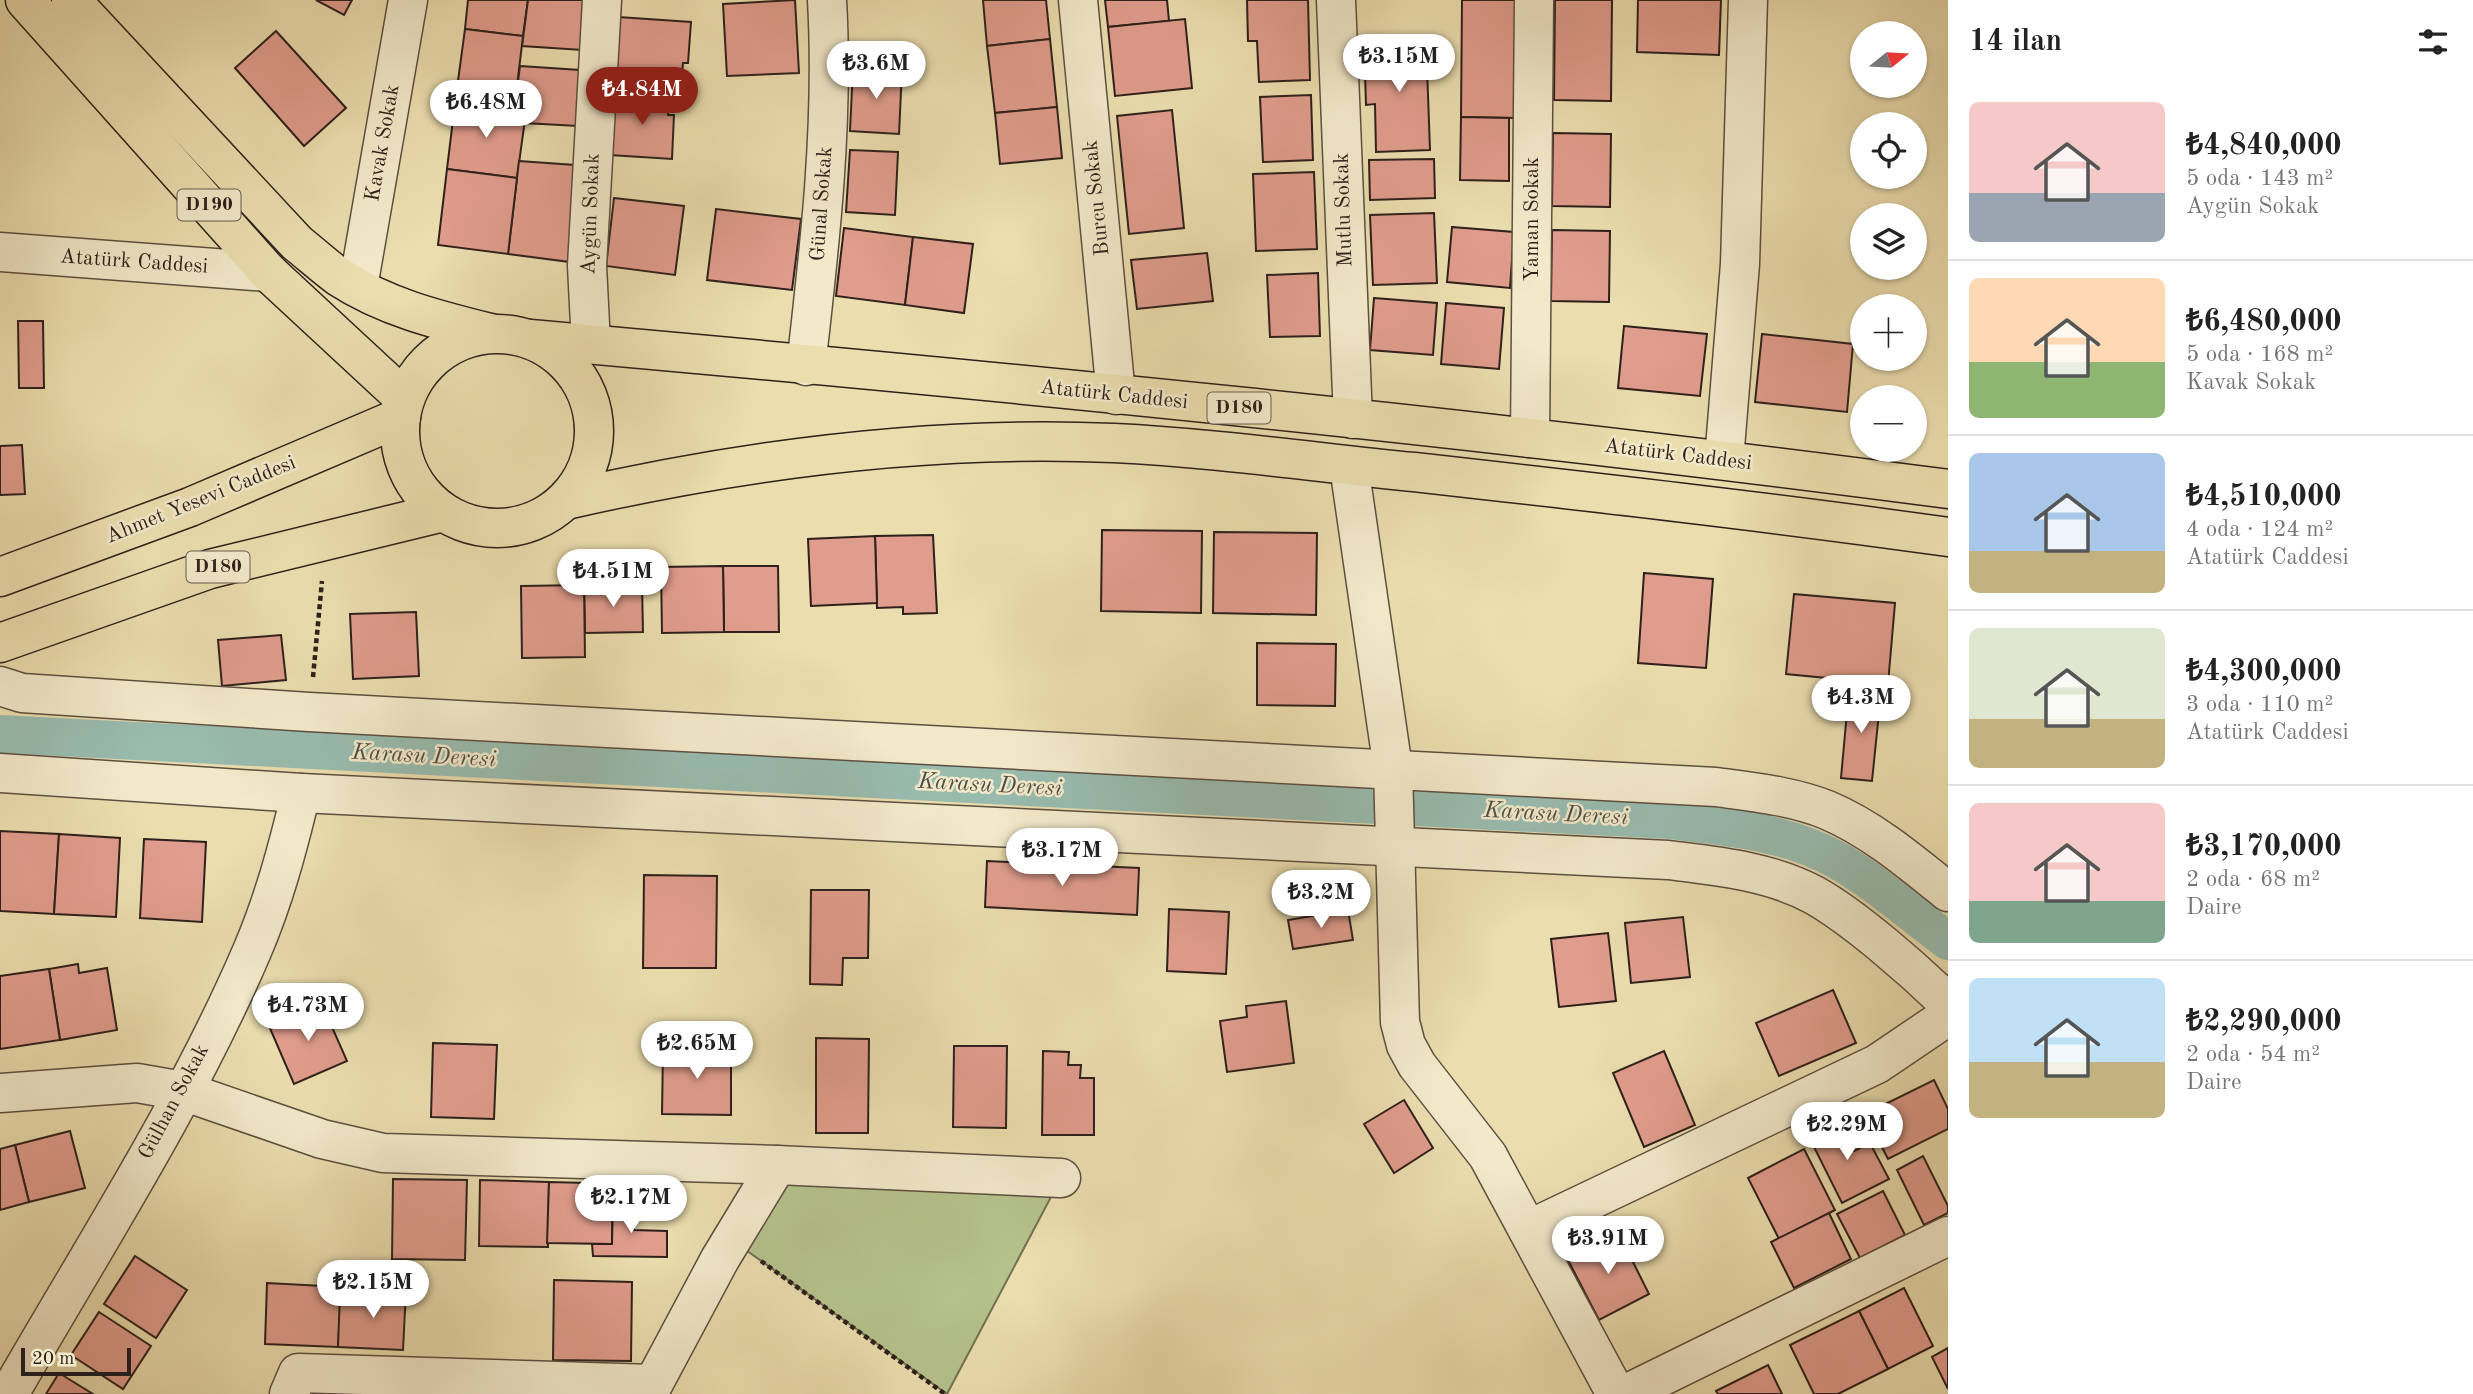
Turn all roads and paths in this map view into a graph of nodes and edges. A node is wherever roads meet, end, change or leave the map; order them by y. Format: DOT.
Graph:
graph roads {
  1 [pos="25,0"];
  2 [pos="71,0"];
  3 [pos="408,0"];
  4 [pos="603,0"];
  5 [pos="827,0"];
  6 [pos="1078,0"];
  7 [pos="1336,0"];
  8 [pos="1534,0"];
  9 [pos="1748,0"];
  10 [pos="0,252"];
  11 [pos="268,272"];
  12 [pos="358,287"];
  13 [pos="492,333"];
  14 [pos="530,339"];
  15 [pos="591,344"];
  16 [pos="806,366"];
  17 [pos="1116,395"];
  18 [pos="403,408"];
  19 [pos="1353,419"];
  20 [pos="1530,438"];
  21 [pos="1724,460"];
  22 [pos="1349,466"];
  23 [pos="1948,489"];
  24 [pos="566,500"];
  25 [pos="443,512"];
  26 [pos="1948,537"];
  27 [pos="320,541"];
  28 [pos="0,577"];
  29 [pos="0,643"];
  30 [pos="0,686"];
  31 [pos="309,712"];
  32 [pos="1393,769"];
  33 [pos="0,773"];
  34 [pos="301,793"];
  35 [pos="1396,849"];
  36 [pos="1948,892"];
  37 [pos="1948,1003"];
  38 [pos="1948,1016"];
  39 [pos="183,1091"];
  40 [pos="0,1093"];
  41 [pos="777,1165"];
  42 [pos="1061,1178"];
  43 [pos="1528,1230"];
  44 [pos="1948,1236"];
  45 [pos="732,1240"];
  46 [pos="650,1389"];
  47 [pos="9,1394"];
  48 [pos="289,1394"];
  49 [pos="945,1394"];
  50 [pos="1616,1394"];
  51 [pos="1626,1394"];
  1 -- 11 [label="highway, D190"];
  2 -- 12 [label="highway, D190"];
  3 -- 12 [label="street, Kavak Sokak"];
  4 -- 15 [label="street, Aygün Sokak"];
  5 -- 16 [label="street, Günal Sokak"];
  6 -- 17 [label="street, Burcu Sokak"];
  7 -- 19 [label="street, Mutlu Sokak"];
  8 -- 20 [label="street, Yaman Sokak"];
  9 -- 21 [label="street"];
  10 -- 11 [label="street, Atatürk Caddesi"];
  11 -- 18 [label="highway, D190"];
  12 -- 13 [label="highway, D190"];
  13 -- 14 [label="highway, Atatürk Caddesi"];
  13 -- 18 [label="highway, Atatürk Caddesi"];
  14 -- 15 [label="highway, Atatürk Caddesi / D180"];
  14 -- 24 [label="highway, Atatürk Caddesi"];
  15 -- 16 [label="highway, Atatürk Caddesi / D180"];
  16 -- 17 [label="highway, Atatürk Caddesi / D180"];
  17 -- 19 [label="highway, Atatürk Caddesi / D180"];
  18 -- 25 [label="highway, Atatürk Caddesi"];
  18 -- 28 [label="highway, Ahmet Yesevi Caddesi"];
  19 -- 20 [label="highway, Atatürk Caddesi / D180"];
  20 -- 21 [label="highway, Atatürk Caddesi / D180"];
  21 -- 23 [label="highway, Atatürk Caddesi / D180"];
  22 -- 24 [label="highway, Atatürk Caddesi / D180"];
  22 -- 26 [label="highway, Atatürk Caddesi / D180"];
  22 -- 32 [label="street"];
  24 -- 25 [label="highway, Atatürk Caddesi"];
  25 -- 27 [label="highway, D180"];
  27 -- 29 [label="highway, D180"];
  27 -- 31 [label="path"];
  30 -- 31 [label="street"];
  31 -- 32 [label="street"];
  32 -- 35 [label="street"];
  32 -- 36 [label="street"];
  33 -- 34 [label="street"];
  34 -- 35 [label="street"];
  34 -- 39 [label="street, Gülhan Sokak"];
  35 -- 37 [label="street"];
  35 -- 43 [label="street"];
  38 -- 43 [label="street"];
  39 -- 40 [label="street"];
  39 -- 41 [label="street"];
  39 -- 47 [label="street, Gülhan Sokak"];
  41 -- 42 [label="street"];
  41 -- 45 [label="street"];
  43 -- 50 [label="street"];
  44 -- 51 [label="street"];
  45 -- 46 [label="street"];
  45 -- 49 [label="path"];
  46 -- 48 [label="street"];
}
